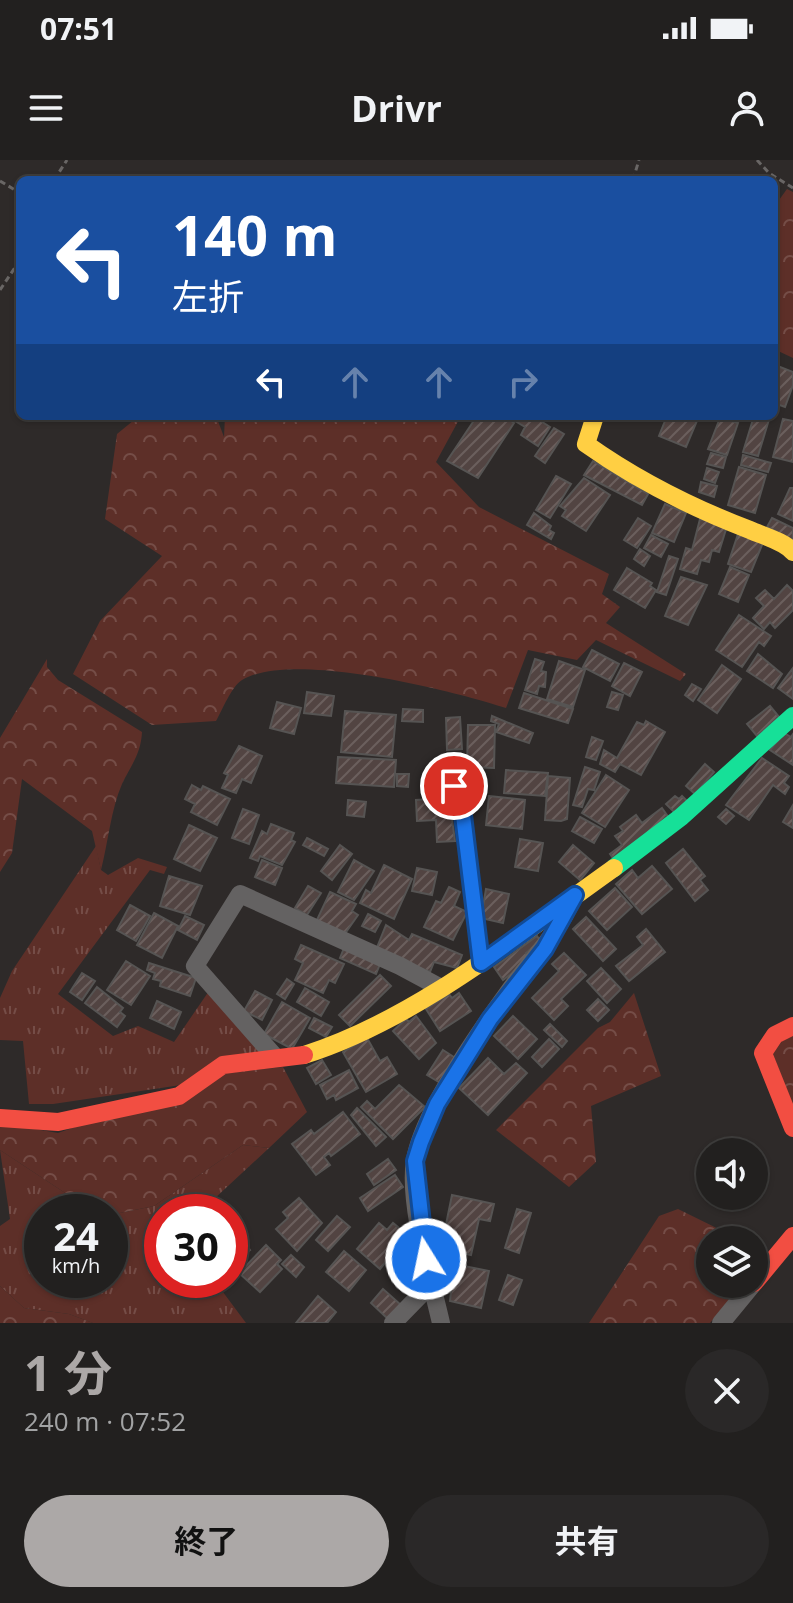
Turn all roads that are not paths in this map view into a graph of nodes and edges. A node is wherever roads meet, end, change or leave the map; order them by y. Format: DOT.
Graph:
graph roads {
  1 [pos="594,420"];
  2 [pos="793,552"];
  3 [pos="793,716"];
  4 [pos="445,762"];
  5 [pos="575,895"];
  6 [pos="481,963"];
  7 [pos="441,988"];
  8 [pos="793,1026"];
  9 [pos="276,1058"];
  10 [pos="0,1118"];
  11 [pos="793,1128"];
  12 [pos="793,1236"];
  13 [pos="768,1267"];
  14 [pos="432,1283"];
  15 [pos="742,1298"];
  16 [pos="393,1323"];
  17 [pos="441,1323"];
  18 [pos="721,1323"];
  1 -- 2 [label="street"];
  3 -- 5 [label="street"];
  4 -- 6 [label="street"];
  5 -- 6 [label="street"];
  5 -- 14 [label="street"];
  6 -- 7 [label="street"];
  7 -- 9 [label="street"];
  7 -- 9 [label="street"];
  8 -- 11 [label="street"];
  9 -- 10 [label="street"];
  12 -- 13 [label="street"];
  14 -- 16 [label="street"];
  14 -- 17 [label="street"];
  15 -- 18 [label="street"];
}
